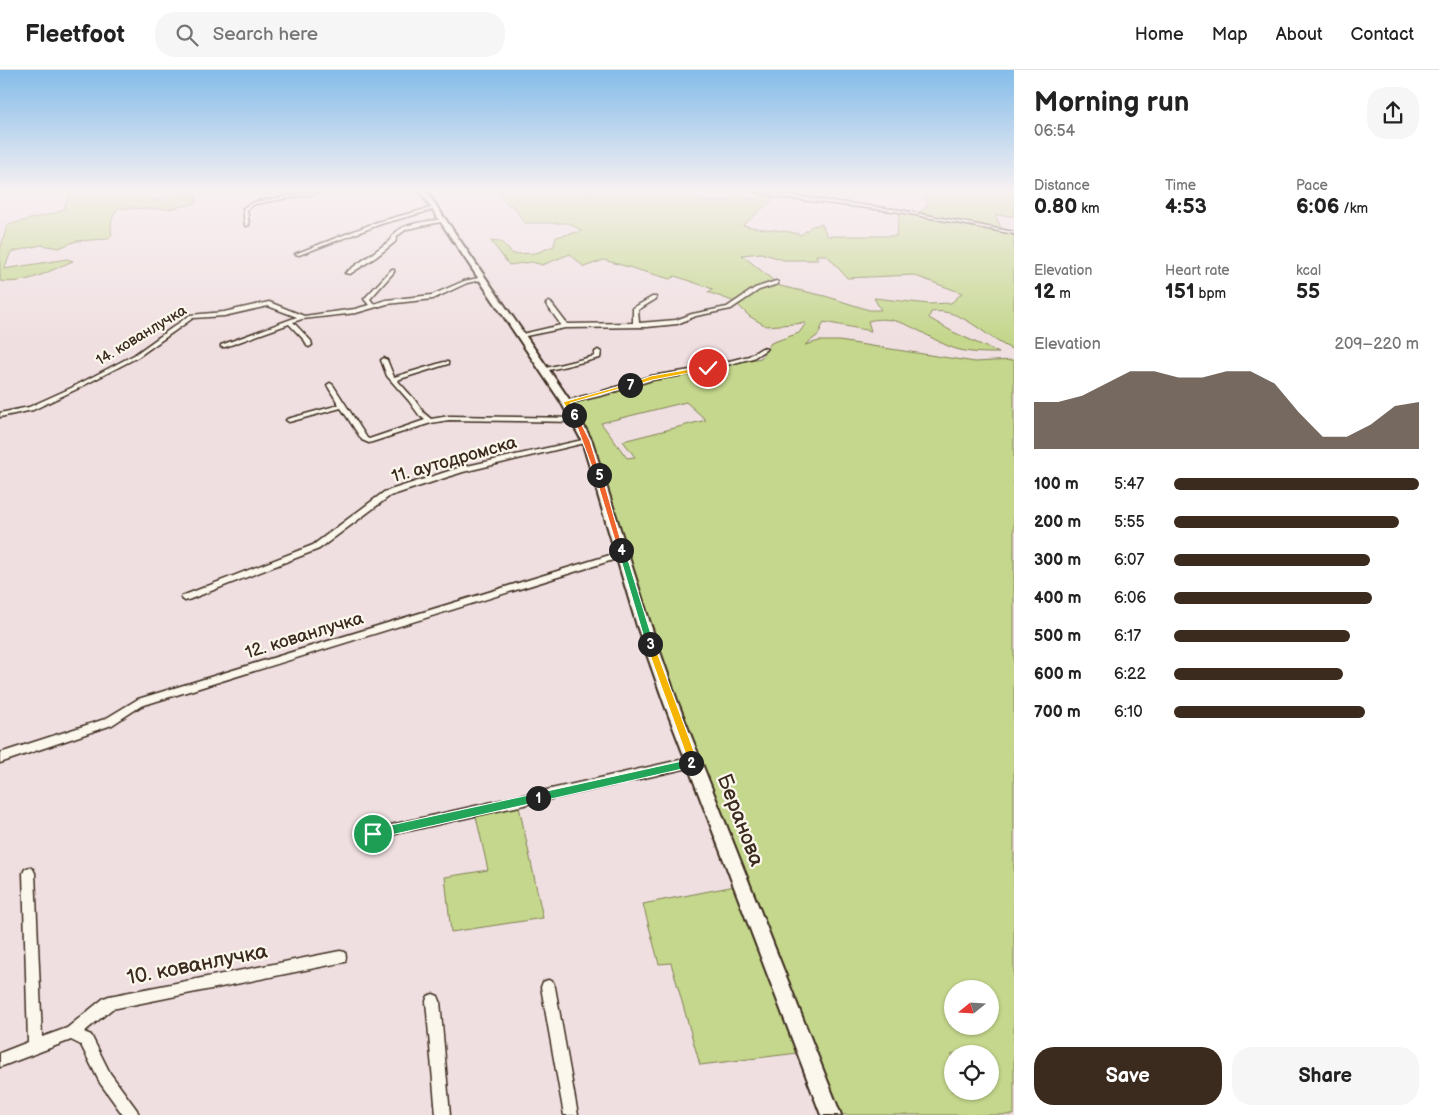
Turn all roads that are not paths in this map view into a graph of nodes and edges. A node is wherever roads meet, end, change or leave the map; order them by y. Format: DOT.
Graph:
graph roads {
  1 [pos="335,240"];
  2 [pos="393,240"];
  3 [pos="456,240"];
  4 [pos="297,254"];
  5 [pos="392,271"];
  6 [pos="348,273"];
  7 [pos="483,279"];
  8 [pos="776,283"];
  9 [pos="654,298"];
  10 [pos="549,304"];
  11 [pos="372,305"];
  12 [pos="729,308"];
  13 [pos="300,318"];
  14 [pos="289,321"];
  15 [pos="636,325"];
  16 [pos="565,326"];
  17 [pos="521,335"];
  18 [pos="309,345"];
  19 [pos="223,346"];
  20 [pos="764,348"];
  21 [pos="598,352"];
  22 [pos="384,360"];
  23 [pos="446,363"];
  24 [pos="545,370"];
  25 [pos="393,379"];
  26 [pos="330,385"];
  27 [pos="566,402"];
  28 [pos="342,406"];
  29 [pos="0,415"];
  30 [pos="289,420"];
  31 [pos="430,421"];
  32 [pos="578,422"];
  33 [pos="587,441"];
  34 [pos="623,554"];
  35 [pos="185,598"];
  36 [pos="0,758"];
  37 [pos="694,762"];
  38 [pos="373,834"];
  39 [pos="29,873"];
  40 [pos="340,957"];
  41 [pos="548,987"];
  42 [pos="433,1002"];
  43 [pos="71,1032"];
  44 [pos="35,1046"];
  45 [pos="0,1060"];
  46 [pos="132,1115"];
  47 [pos="443,1115"];
  48 [pos="571,1115"];
  49 [pos="831,1115"];
  1 -- 4 [label="street"];
  2 -- 6 [label="street"];
  3 -- 7 [label="main road, Беранова"];
  5 -- 11 [label="street"];
  7 -- 11 [label="street"];
  7 -- 17 [label="main road, Беранова"];
  8 -- 12 [label="street"];
  9 -- 15 [label="street"];
  10 -- 16 [label="street"];
  11 -- 13 [label="street"];
  12 -- 15 [label="street"];
  13 -- 14 [label="street"];
  13 -- 29 [label="street, 14. кованлучка"];
  14 -- 18 [label="street"];
  14 -- 19 [label="street"];
  15 -- 16 [label="street"];
  16 -- 17 [label="street"];
  17 -- 24 [label="main road, Беранова"];
  20 -- 27 [label="street"];
  21 -- 24 [label="street"];
  22 -- 25 [label="street"];
  23 -- 25 [label="street"];
  24 -- 27 [label="main road, Беранова"];
  25 -- 31 [label="street"];
  26 -- 28 [label="street"];
  27 -- 32 [label="main road, Беранова"];
  28 -- 30 [label="street"];
  28 -- 31 [label="street"];
  31 -- 32 [label="street"];
  32 -- 33 [label="main road, Беранова"];
  33 -- 34 [label="main road, Беранова"];
  33 -- 35 [label="street, 11. аутодромска"];
  34 -- 36 [label="street, 12. кованлучка"];
  34 -- 37 [label="main road, Беранова"];
  37 -- 38 [label="street"];
  37 -- 49 [label="main road, Беранова"];
  39 -- 44 [label="street"];
  40 -- 43 [label="street, 10. кованлучка"];
  41 -- 48 [label="street"];
  42 -- 47 [label="street"];
  43 -- 44 [label="street, 10. кованлучка"];
  43 -- 46 [label="street"];
  44 -- 45 [label="street, 10. кованлучка"];
}
